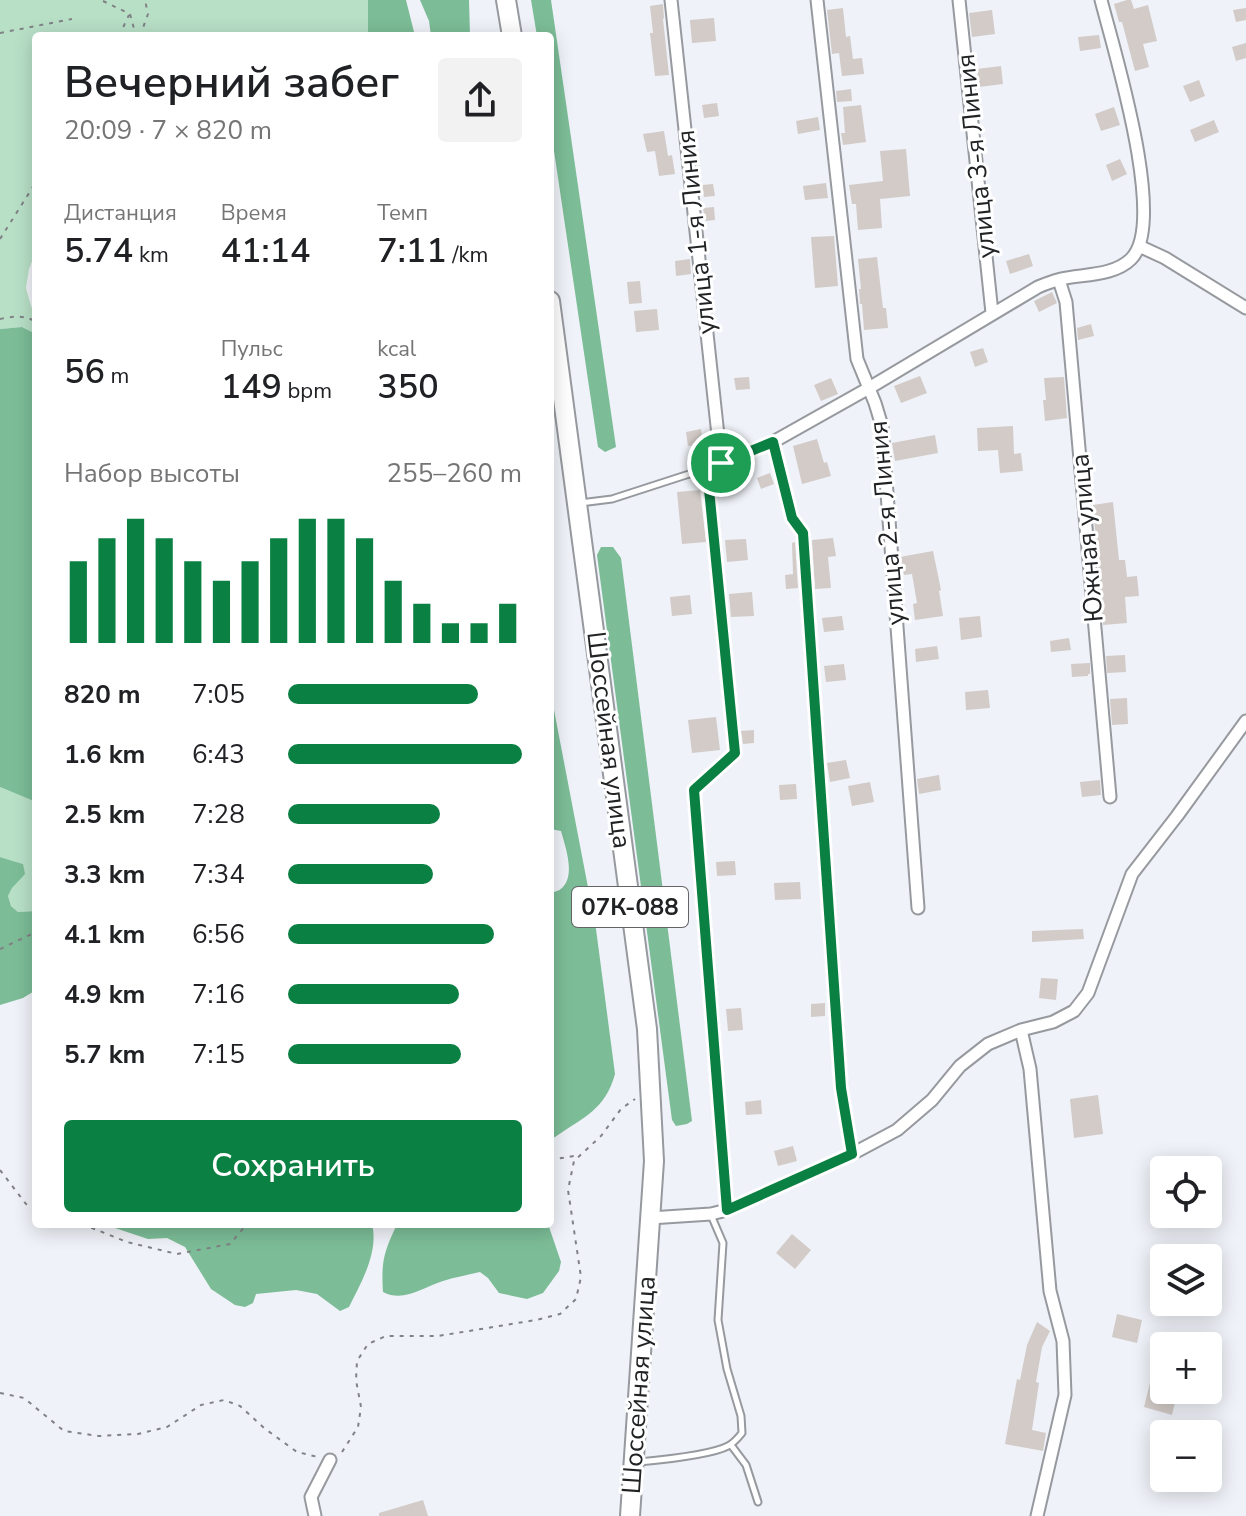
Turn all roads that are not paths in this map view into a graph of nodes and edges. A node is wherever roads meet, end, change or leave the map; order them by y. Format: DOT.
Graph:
graph roads {
  1 [pos="506,0"];
  2 [pos="671,0"];
  3 [pos="817,0"];
  4 [pos="959,0"];
  5 [pos="1101,0"];
  6 [pos="511,32"];
  7 [pos="1139,246"];
  8 [pos="1059,280"];
  9 [pos="1246,308"];
  10 [pos="992,313"];
  11 [pos="554,330"];
  12 [pos="869,388"];
  13 [pos="773,442"];
  14 [pos="721,463"];
  15 [pos="707,469"];
  16 [pos="578,504"];
  17 [pos="1246,721"];
  18 [pos="1110,797"];
  19 [pos="918,908"];
  20 [pos="1021,1030"];
  21 [pos="852,1154"];
  22 [pos="727,1210"];
  23 [pos="711,1214"];
  24 [pos="650,1218"];
  25 [pos="731,1445"];
  26 [pos="330,1460"];
  27 [pos="634,1462"];
  28 [pos="758,1502"];
  29 [pos="315,1516"];
  30 [pos="630,1516"];
  31 [pos="1037,1516"];
  1 -- 6 [label="main road"];
  2 -- 14 [label="street, улица 1-я Линия"];
  3 -- 12 [label="street, улица 2-я Линия"];
  4 -- 10 [label="street, улица 3-я Линия"];
  5 -- 7 [label="street"];
  7 -- 8 [label="street"];
  7 -- 9 [label="street"];
  8 -- 10 [label="street"];
  8 -- 18 [label="street, Южная улица"];
  10 -- 12 [label="street"];
  11 -- 16 [label="main road, Шоссейная улица / 07К-088"];
  12 -- 13 [label="street"];
  12 -- 19 [label="street, улица 2-я Линия"];
  13 -- 14 [label="street"];
  13 -- 21 [label="street"];
  14 -- 15 [label="lane"];
  15 -- 16 [label="lane"];
  15 -- 22 [label="street"];
  16 -- 24 [label="main road, Шоссейная улица / 07К-088"];
  17 -- 20 [label="street"];
  20 -- 21 [label="street"];
  20 -- 31 [label="street"];
  21 -- 22 [label="street"];
  22 -- 23 [label="street"];
  23 -- 24 [label="street"];
  23 -- 25 [label="lane"];
  24 -- 27 [label="main road, Шоссейная улица / 07К-088"];
  25 -- 27 [label="lane"];
  25 -- 28 [label="lane"];
  26 -- 29 [label="street"];
  27 -- 30 [label="main road, Шоссейная улица / 07К-088"];
}
